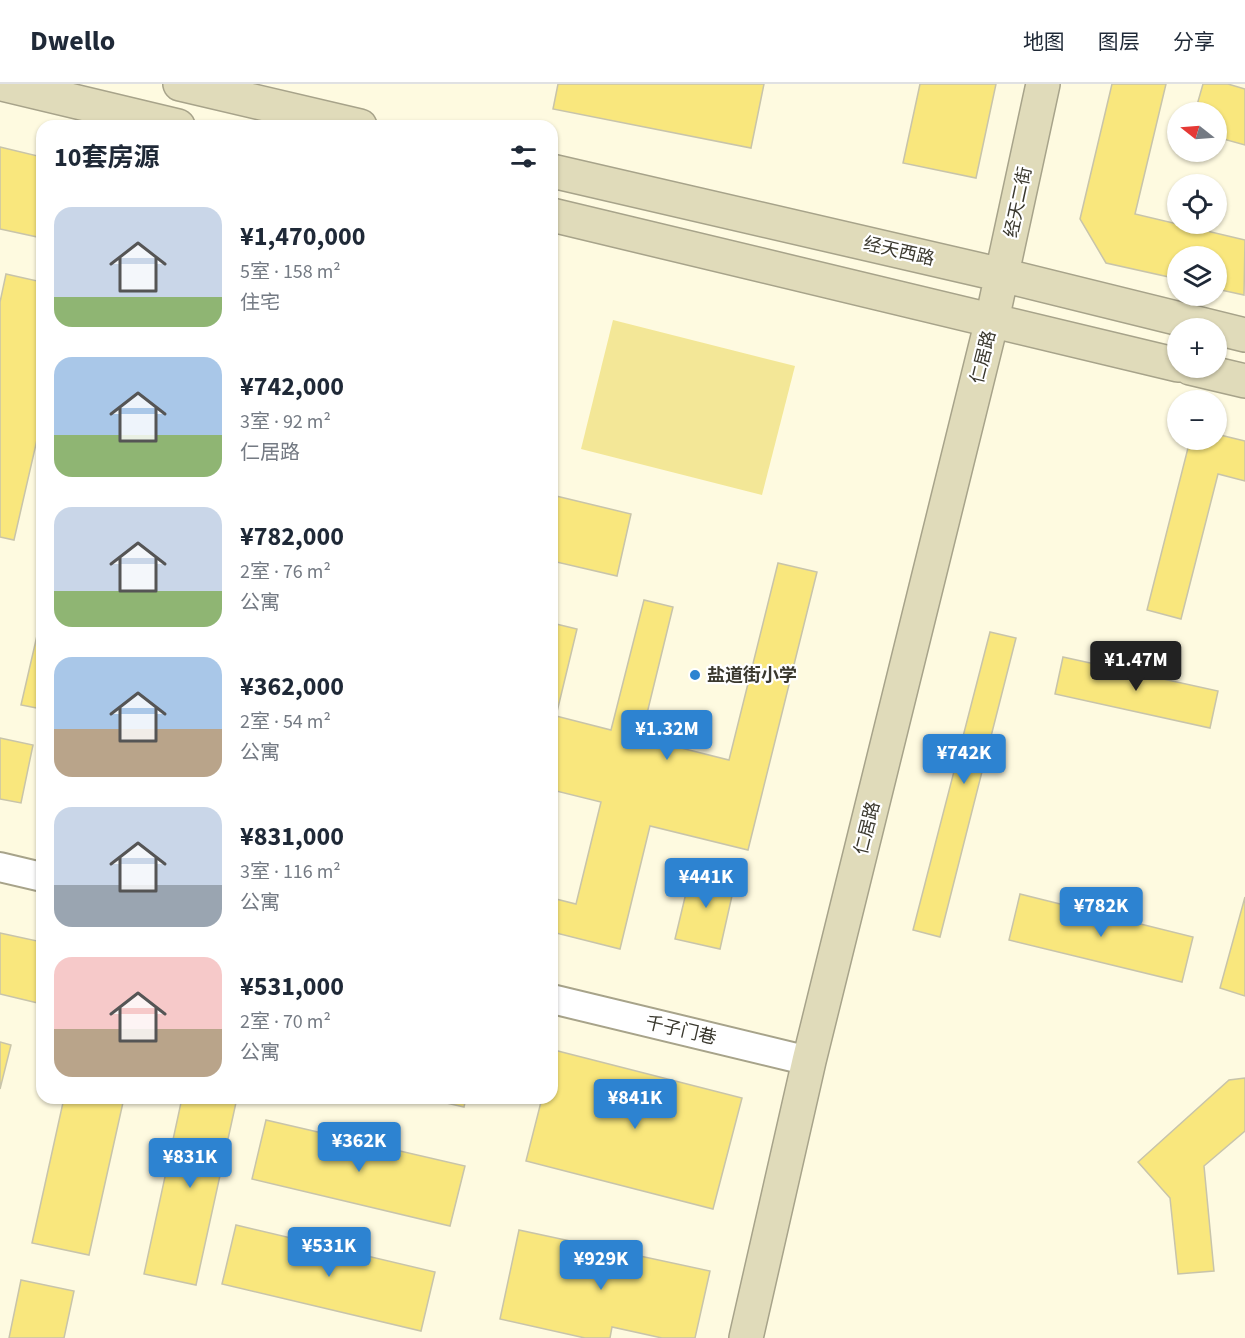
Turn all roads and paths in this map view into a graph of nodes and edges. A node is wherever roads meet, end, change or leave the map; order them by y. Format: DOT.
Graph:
graph roads {
  1 [pos="2,84"];
  2 [pos="180,84"];
  3 [pos="1043,84"];
  4 [pos="153,120"];
  5 [pos="334,120"];
  6 [pos="558,172"];
  7 [pos="558,216"];
  8 [pos="1002,275"];
  9 [pos="993,320"];
  10 [pos="1245,335"];
  11 [pos="1167,361"];
  12 [pos="1227,377"];
  13 [pos="1245,381"];
  14 [pos="0,867"];
  15 [pos="36,876"];
  16 [pos="558,1000"];
  17 [pos="809,1061"];
  18 [pos="746,1338"];
  1 -- 4 [label="street"];
  2 -- 5 [label="street"];
  3 -- 8 [label="street, 经天二街"];
  6 -- 8 [label="street, 经天西路"];
  7 -- 9 [label="street"];
  8 -- 9 [label="street, 经天二街"];
  8 -- 10 [label="street, 经天西路"];
  9 -- 11 [label="street"];
  9 -- 17 [label="street, 仁居路"];
  12 -- 13 [label="street"];
  14 -- 15 [label="street"];
  16 -- 17 [label="street, 千子门巷"];
  17 -- 18 [label="street, 仁居路"];
}
